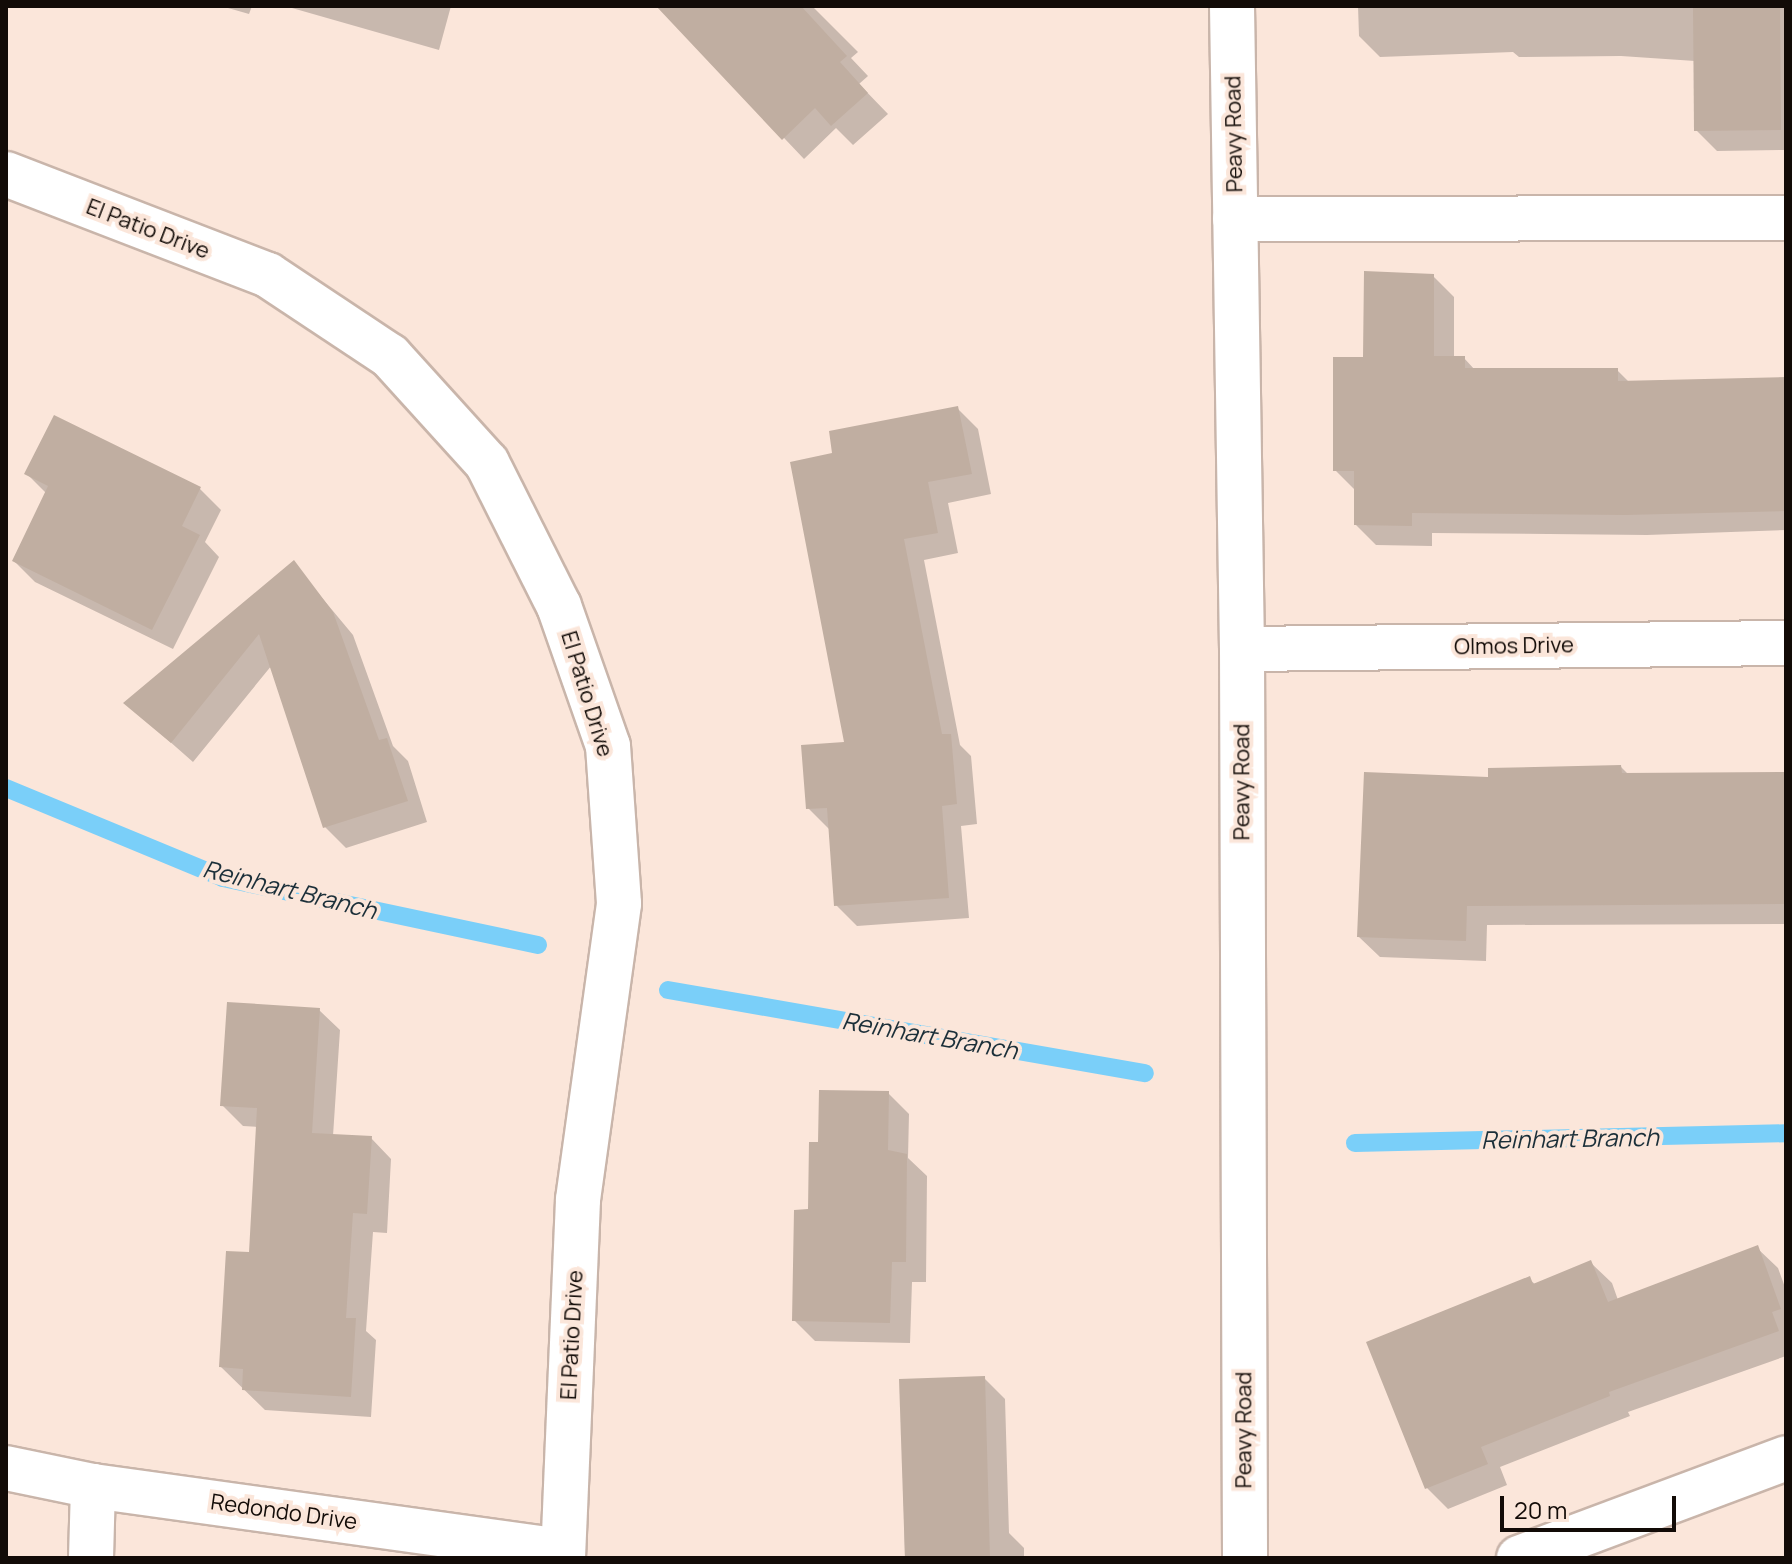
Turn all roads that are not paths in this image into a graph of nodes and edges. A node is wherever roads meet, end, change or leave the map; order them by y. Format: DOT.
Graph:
graph roads {
  1 [pos="1232,6"];
  2 [pos="6,174"];
  3 [pos="1786,218"];
  4 [pos="1235,219"];
  5 [pos="1786,643"];
  6 [pos="1242,649"];
  7 [pos="1786,1458"];
  8 [pos="6,1468"];
  9 [pos="93,1486"];
  10 [pos="563,1554"];
  11 [pos="91,1558"];
  12 [pos="1245,1558"];
  13 [pos="1519,1558"];
  1 -- 4 [label="street, Peavy Road"];
  2 -- 10 [label="street, El Patio Drive"];
  3 -- 4 [label="street"];
  4 -- 6 [label="street, Peavy Road"];
  5 -- 6 [label="street, Olmos Drive"];
  6 -- 12 [label="street, Peavy Road"];
  7 -- 13 [label="street"];
  8 -- 9 [label="street, Redondo Drive"];
  9 -- 10 [label="street, Redondo Drive"];
  9 -- 11 [label="street"];
}
